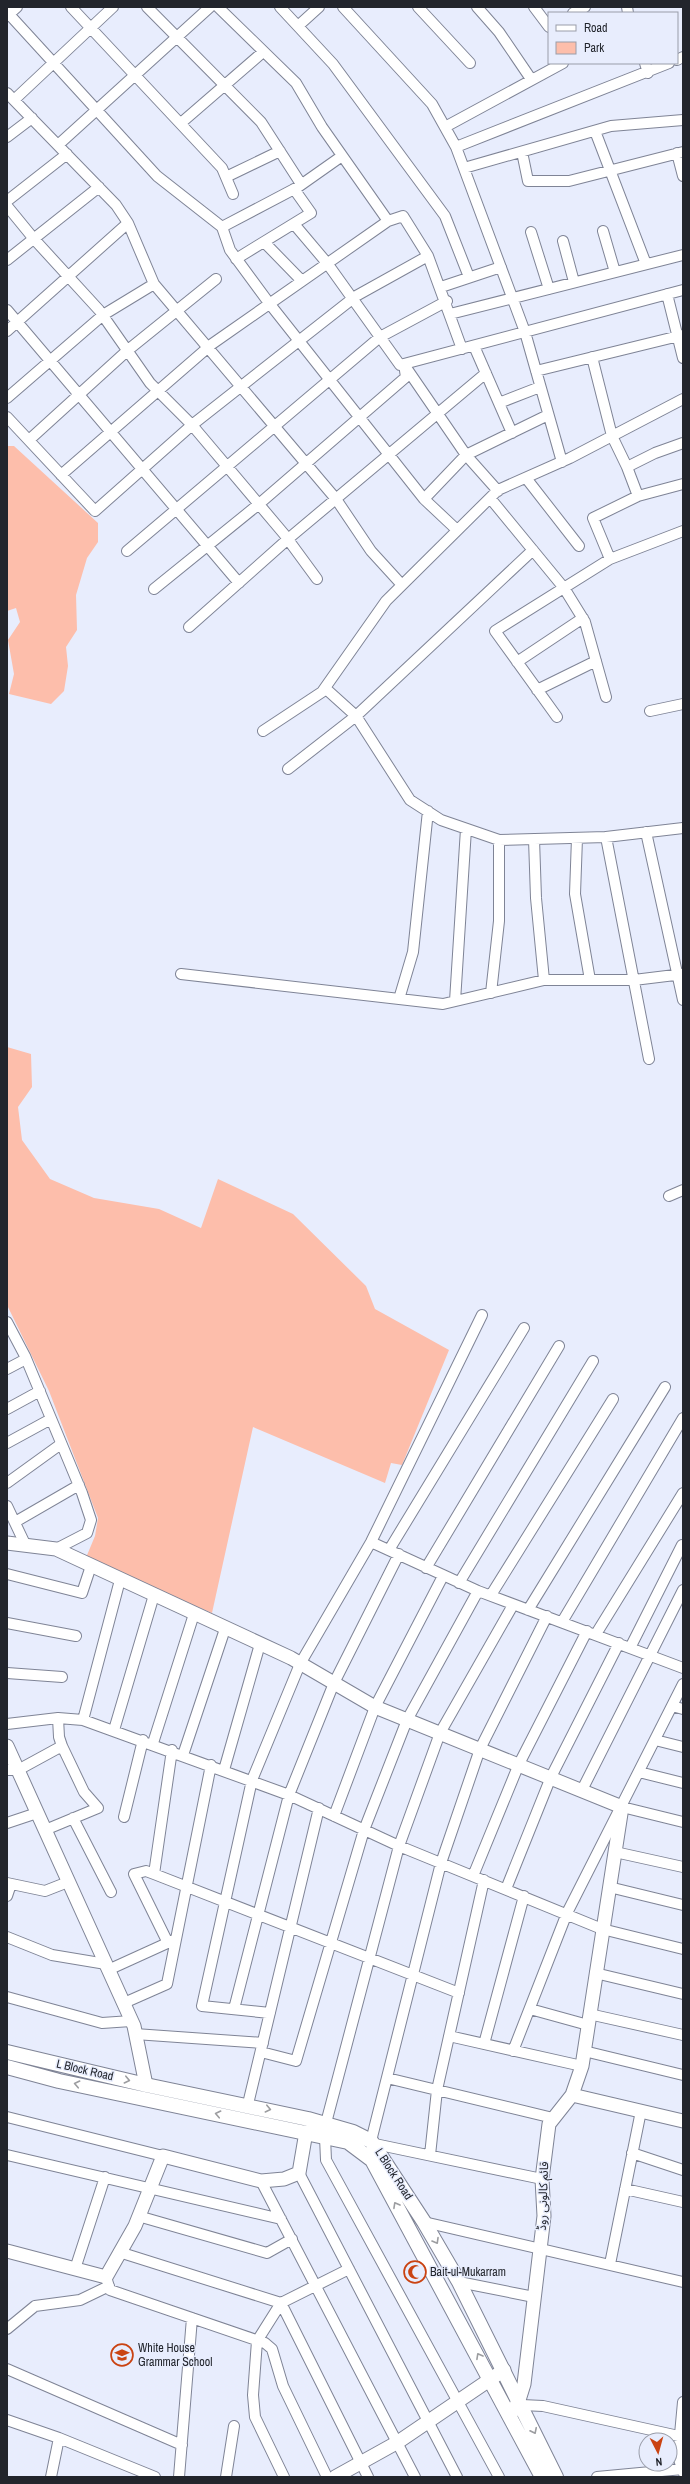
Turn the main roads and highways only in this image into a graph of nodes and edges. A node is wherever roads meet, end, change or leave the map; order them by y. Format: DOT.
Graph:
graph roads {
  1 [pos="7,2052"];
  2 [pos="7,2067"];
  3 [pos="325,2130"];
  4 [pos="542,2477"];
  5 [pos="556,2477"];
  1 -- 3 [label="main road, L Block Road, one-way"];
  3 -- 2 [label="main road, L Block Road, one-way"];
  4 -- 3 [label="main road, L Block Road, one-way"];
  3 -- 5 [label="main road, L Block Road, one-way"];
}
